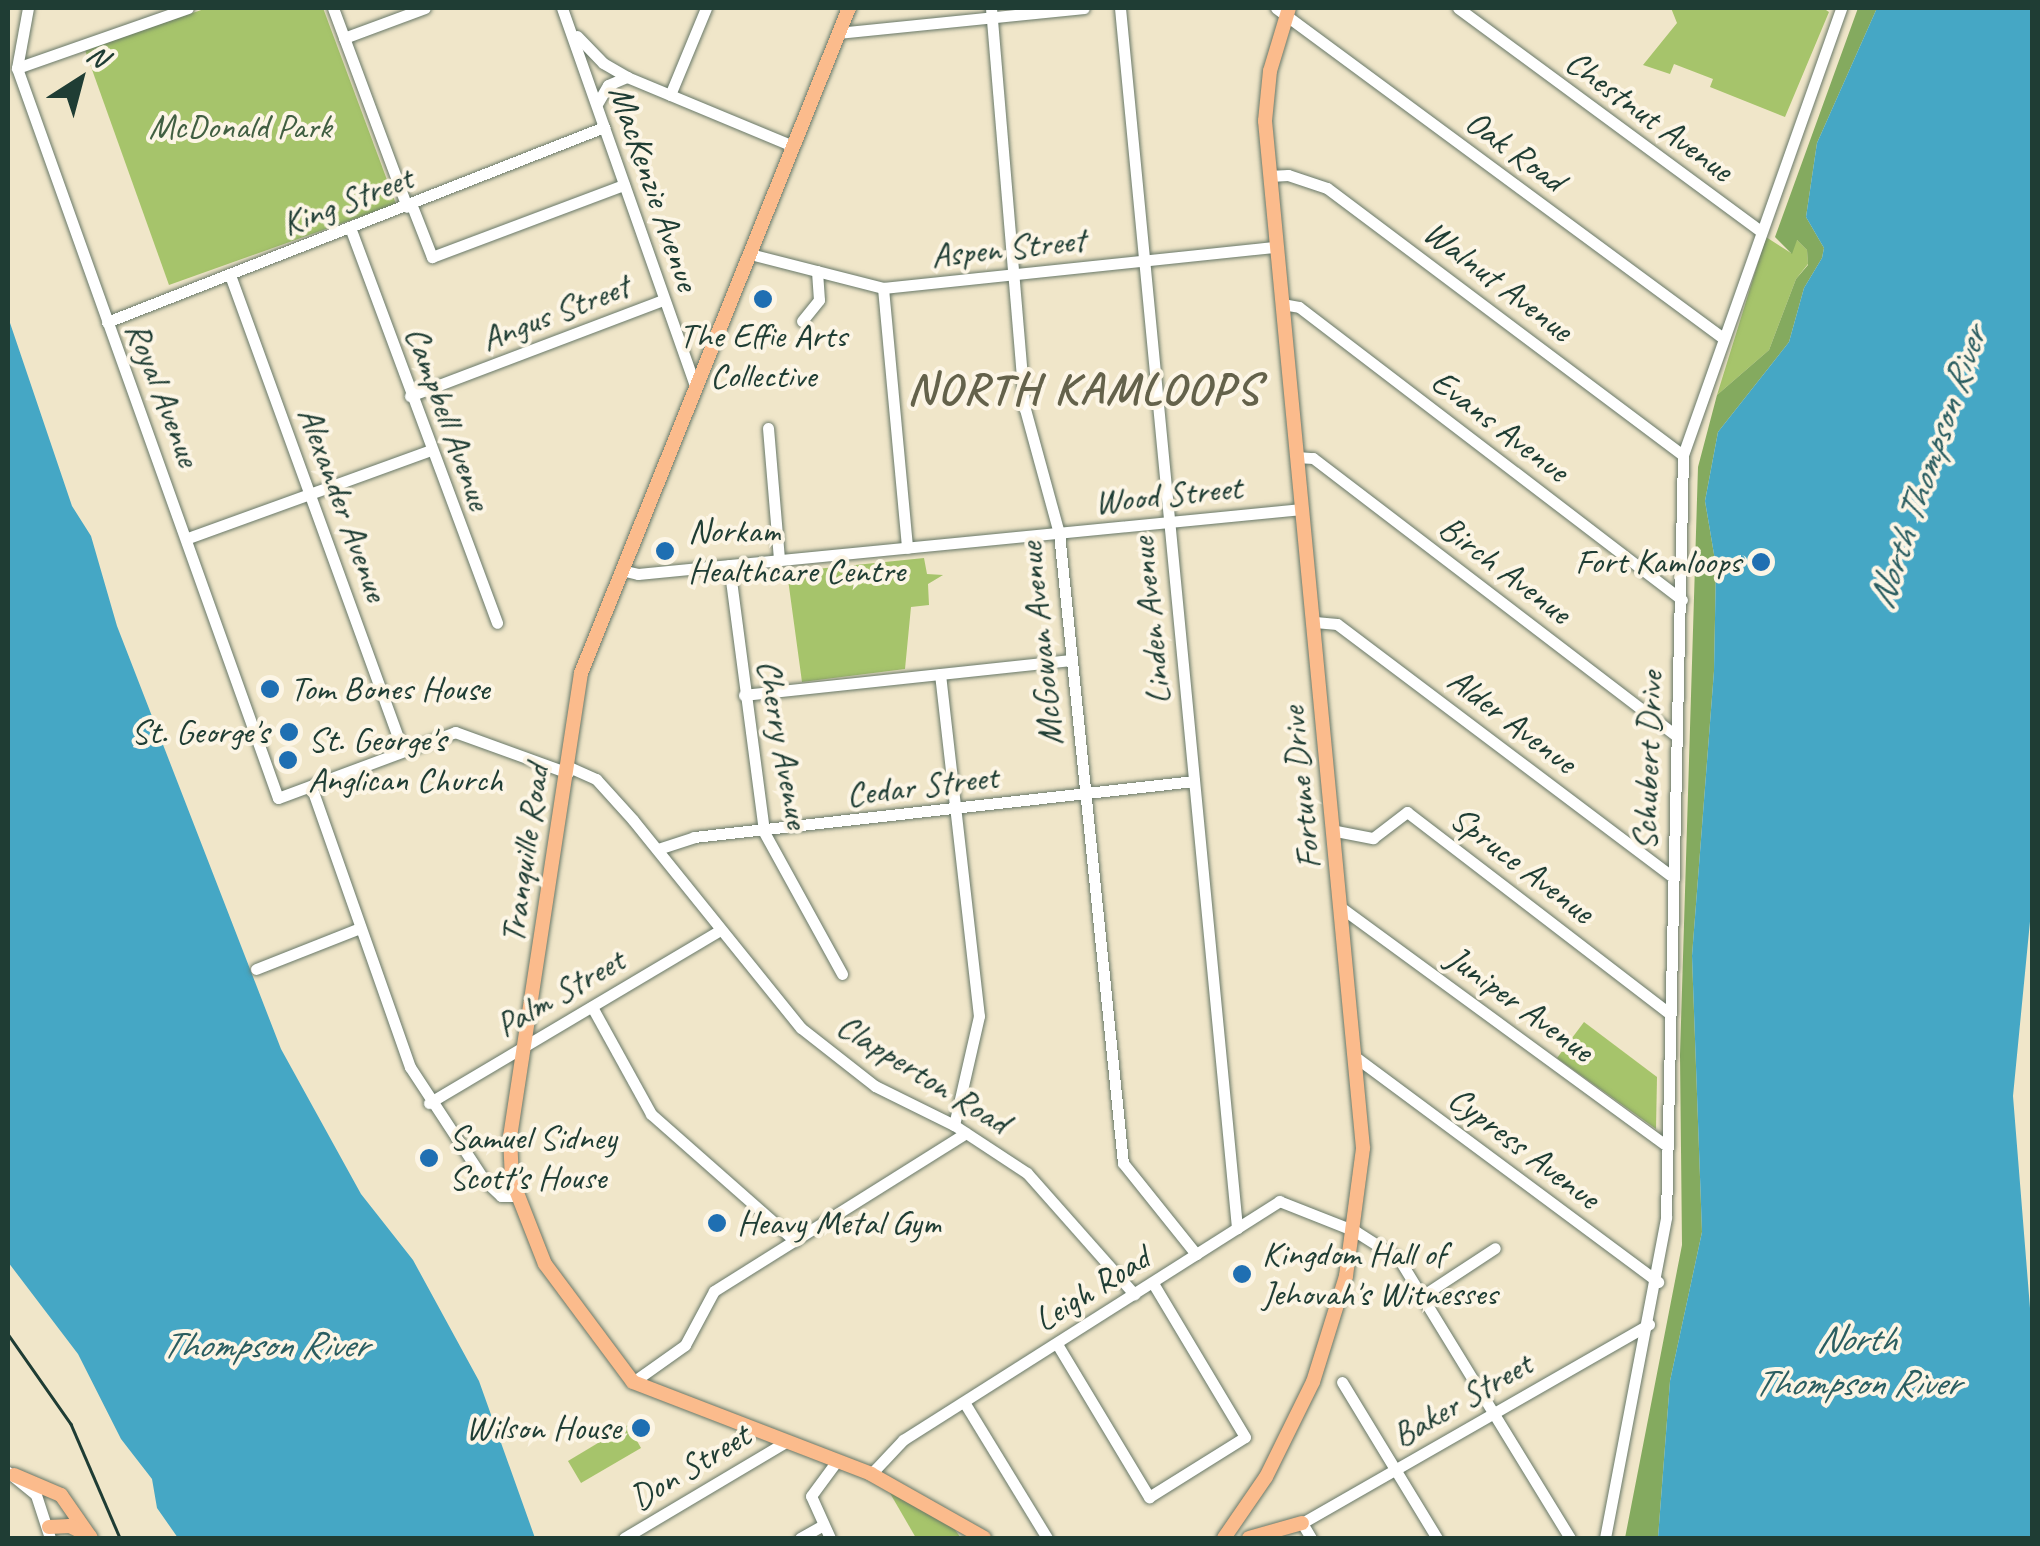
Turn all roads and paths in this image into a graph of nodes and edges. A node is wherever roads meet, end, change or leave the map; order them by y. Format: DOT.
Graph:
graph roads {
  1 [pos="28,8"];
  2 [pos="188,8"];
  3 [pos="334,8"];
  4 [pos="425,8"];
  5 [pos="706,8"];
  6 [pos="849,8"];
  7 [pos="1084,8"];
  8 [pos="1120,8"];
  9 [pos="1458,8"];
  10 [pos="1838,9"];
  11 [pos="1284,10"];
  12 [pos="989,12"];
  13 [pos="564,14"];
  14 [pos="838,33"];
  15 [pos="344,38"];
  16 [pos="17,68"];
  17 [pos="627,76"];
  18 [pos="670,95"];
  19 [pos="597,104"];
  20 [pos="604,127"];
  21 [pos="793,146"];
  22 [pos="1269,176"];
  23 [pos="624,186"];
  24 [pos="410,207"];
  25 [pos="350,230"];
  26 [pos="1760,232"];
  27 [pos="1276,248"];
  28 [pos="750,254"];
  29 [pos="1144,261"];
  30 [pos="817,272"];
  31 [pos="1012,275"];
  32 [pos="230,276"];
  33 [pos="882,288"];
  34 [pos="662,300"];
  35 [pos="1282,304"];
  36 [pos="802,321"];
  37 [pos="106,322"];
  38 [pos="1722,338"];
  39 [pos="695,385"];
  40 [pos="410,396"];
  41 [pos="768,428"];
  42 [pos="428,451"];
  43 [pos="1684,455"];
  44 [pos="1297,458"];
  45 [pos="311,496"];
  46 [pos="1302,509"];
  47 [pos="1169,522"];
  48 [pos="1060,533"];
  49 [pos="188,538"];
  50 [pos="907,548"];
  51 [pos="779,560"];
  52 [pos="728,566"];
  53 [pos="621,570"];
  54 [pos="1682,600"];
  55 [pos="1315,622"];
  56 [pos="496,623"];
  57 [pos="1070,660"];
  58 [pos="940,674"];
  59 [pos="744,695"];
  60 [pos="1676,736"];
  61 [pos="403,751"];
  62 [pos="568,770"];
  63 [pos="1194,782"];
  64 [pos="311,786"];
  65 [pos="1084,794"];
  66 [pos="278,798"];
  67 [pos="955,809"];
  68 [pos="1336,831"];
  69 [pos="764,832"];
  70 [pos="658,850"];
  71 [pos="1671,876"];
  72 [pos="1343,909"];
  73 [pos="360,928"];
  74 [pos="719,931"];
  75 [pos="256,969"];
  76 [pos="842,974"];
  77 [pos="592,1006"];
  78 [pos="1668,1012"];
  79 [pos="527,1043"];
  80 [pos="1358,1058"];
  81 [pos="428,1104"];
  82 [pos="954,1125"];
  83 [pos="966,1133"];
  84 [pos="1665,1144"];
  85 [pos="514,1196"];
  86 [pos="1237,1228"];
  87 [pos="1355,1231"];
  88 [pos="795,1241"];
  89 [pos="1494,1248"];
  90 [pos="1196,1254"];
  91 [pos="1658,1282"];
  92 [pos="1152,1283"];
  93 [pos="1134,1294"];
  94 [pos="1422,1296"];
  95 [pos="1649,1324"];
  96 [pos="1057,1344"];
  97 [pos="633,1382"];
  98 [pos="1342,1382"];
  99 [pos="964,1402"];
  100 [pos="1493,1414"];
  101 [pos="784,1443"];
  102 [pos="836,1462"];
  103 [pos="1395,1470"];
  104 [pos="11,1473"];
  105 [pos="871,1474"];
  106 [pos="947,1514"];
  107 [pos="1302,1524"];
  108 [pos="822,1525"];
  109 [pos="49,1535"];
  110 [pos="91,1538"];
  111 [pos="624,1538"];
  112 [pos="800,1538"];
  113 [pos="830,1538"];
  114 [pos="966,1538"];
  115 [pos="984,1538"];
  116 [pos="1047,1538"];
  117 [pos="1224,1538"];
  118 [pos="1249,1538"];
  119 [pos="1311,1538"];
  120 [pos="1437,1538"];
  121 [pos="1570,1538"];
  122 [pos="1605,1538"];
  1 -- 16 [label="street, Royal Avenue"];
  2 -- 16 [label="street"];
  3 -- 15 [label="street"];
  4 -- 15 [label="street"];
  5 -- 18 [label="street"];
  6 -- 14 [label="main road, Tranquille Road"];
  7 -- 12 [label="street"];
  8 -- 29 [label="street, Linden Avenue"];
  9 -- 26 [label="street, Chestnut Avenue"];
  10 -- 26 [label="street, Schubert Drive"];
  11 -- 22 [label="main road, Fortune Drive"];
  11 -- 38 [label="street, Oak Road"];
  12 -- 14 [label="street"];
  12 -- 31 [label="street, McGowan Avenue"];
  13 -- 17 [label="street"];
  13 -- 19 [label="street, MacKenzie Avenue"];
  14 -- 21 [label="main road, Tranquille Road"];
  15 -- 24 [label="street"];
  16 -- 37 [label="street, Royal Avenue"];
  17 -- 18 [label="street"];
  17 -- 19 [label="street"];
  18 -- 21 [label="street"];
  19 -- 20 [label="street, MacKenzie Avenue"];
  20 -- 23 [label="street, MacKenzie Avenue"];
  20 -- 24 [label="street, King Street"];
  21 -- 28 [label="main road, Tranquille Road"];
  22 -- 27 [label="main road, Fortune Drive"];
  22 -- 43 [label="street, Walnut Avenue"];
  23 -- 24 [label="street"];
  23 -- 34 [label="street, MacKenzie Avenue"];
  24 -- 25 [label="street, King Street"];
  25 -- 32 [label="street, King Street"];
  25 -- 40 [label="street, Campbell Avenue"];
  26 -- 38 [label="street, Schubert Drive"];
  27 -- 29 [label="street, Aspen Street"];
  27 -- 35 [label="main road, Fortune Drive"];
  28 -- 30 [label="street, Aspen Street"];
  28 -- 39 [label="main road, Tranquille Road"];
  29 -- 31 [label="street, Aspen Street"];
  29 -- 47 [label="street, Linden Avenue"];
  30 -- 33 [label="street, Aspen Street"];
  30 -- 36 [label="street"];
  31 -- 33 [label="street, Aspen Street"];
  31 -- 48 [label="street, McGowan Avenue"];
  32 -- 37 [label="street, King Street"];
  32 -- 45 [label="street, Alexander Avenue"];
  33 -- 50 [label="street"];
  34 -- 39 [label="street, MacKenzie Avenue"];
  34 -- 40 [label="street, Angus Street"];
  35 -- 44 [label="main road, Fortune Drive"];
  35 -- 54 [label="street, Evans Avenue"];
  37 -- 49 [label="street, Royal Avenue"];
  38 -- 43 [label="street, Schubert Drive"];
  39 -- 53 [label="main road, Tranquille Road"];
  40 -- 42 [label="street, Campbell Avenue"];
  41 -- 51 [label="street"];
  42 -- 45 [label="street"];
  42 -- 56 [label="street, Campbell Avenue"];
  43 -- 54 [label="street, Schubert Drive"];
  44 -- 46 [label="main road, Fortune Drive"];
  44 -- 60 [label="street, Birch Avenue"];
  45 -- 49 [label="street"];
  45 -- 61 [label="street, Alexander Avenue"];
  46 -- 47 [label="street, Wood Street"];
  46 -- 55 [label="main road, Fortune Drive"];
  47 -- 48 [label="street, Wood Street"];
  47 -- 63 [label="street, Linden Avenue"];
  48 -- 50 [label="street, Wood Street"];
  48 -- 57 [label="street, McGowan Avenue"];
  49 -- 66 [label="street, Royal Avenue"];
  50 -- 51 [label="street, Wood Street"];
  51 -- 52 [label="street, Wood Street"];
  52 -- 53 [label="street, Wood Street"];
  52 -- 59 [label="street, Cherry Avenue"];
  53 -- 62 [label="main road, Tranquille Road"];
  54 -- 60 [label="street, Schubert Drive"];
  55 -- 68 [label="main road, Fortune Drive"];
  55 -- 71 [label="street, Alder Avenue"];
  57 -- 58 [label="street"];
  57 -- 65 [label="street, McGowan Avenue"];
  58 -- 59 [label="street"];
  58 -- 67 [label="street"];
  59 -- 69 [label="street, Cherry Avenue"];
  60 -- 71 [label="street, Schubert Drive"];
  61 -- 62 [label="street, Clapperton Road"];
  61 -- 64 [label="street, Clapperton Road"];
  62 -- 70 [label="street, Clapperton Road"];
  62 -- 79 [label="main road, Tranquille Road"];
  63 -- 65 [label="street, Cedar Street"];
  63 -- 86 [label="street, Linden Avenue"];
  64 -- 66 [label="street, Clapperton Road"];
  64 -- 73 [label="street"];
  65 -- 67 [label="street, Cedar Street"];
  65 -- 90 [label="street, McGowan Avenue"];
  67 -- 69 [label="street, Cedar Street"];
  67 -- 82 [label="street"];
  68 -- 72 [label="main road, Fortune Drive"];
  68 -- 78 [label="street, Spruce Avenue"];
  69 -- 70 [label="street, Cedar Street"];
  69 -- 76 [label="street, Cherry Avenue"];
  70 -- 74 [label="street, Clapperton Road"];
  71 -- 78 [label="street, Schubert Drive"];
  72 -- 80 [label="main road, Fortune Drive"];
  72 -- 84 [label="street, Juniper Avenue"];
  73 -- 75 [label="street"];
  73 -- 81 [label="street"];
  74 -- 77 [label="street, Palm Street"];
  74 -- 82 [label="street, Clapperton Road"];
  77 -- 79 [label="street, Palm Street"];
  77 -- 88 [label="street"];
  78 -- 84 [label="street, Schubert Drive"];
  79 -- 81 [label="street, Palm Street"];
  79 -- 85 [label="main road, Tranquille Road"];
  80 -- 87 [label="main road, Fortune Drive"];
  80 -- 91 [label="street, Cypress Avenue"];
  81 -- 85 [label="street"];
  82 -- 83 [label="street, Clapperton Road"];
  83 -- 88 [label="street"];
  83 -- 93 [label="street, Clapperton Road"];
  84 -- 91 [label="street, Schubert Drive"];
  85 -- 97 [label="main road, Tranquille Road"];
  86 -- 87 [label="street, Leigh Road"];
  86 -- 90 [label="street, Leigh Road"];
  87 -- 94 [label="street"];
  87 -- 117 [label="main road, Fortune Drive"];
  88 -- 97 [label="street"];
  89 -- 94 [label="street"];
  90 -- 92 [label="street, Leigh Road"];
  91 -- 95 [label="street, Schubert Drive"];
  92 -- 93 [label="street, Leigh Road"];
  92 -- 96 [label="street"];
  93 -- 96 [label="street, Leigh Road"];
  94 -- 100 [label="street"];
  95 -- 100 [label="street, Baker Street"];
  95 -- 122 [label="street, Schubert Drive"];
  96 -- 99 [label="street, Leigh Road"];
  97 -- 101 [label="main road"];
  98 -- 103 [label="street"];
  99 -- 105 [label="street, Leigh Road"];
  99 -- 116 [label="street"];
  100 -- 103 [label="street, Baker Street"];
  100 -- 121 [label="street"];
  101 -- 102 [label="main road"];
  101 -- 111 [label="street, Don Street"];
  102 -- 105 [label="main road"];
  102 -- 108 [label="street"];
  103 -- 107 [label="street, Baker Street"];
  103 -- 120 [label="street"];
  104 -- 109 [label="street"];
  104 -- 110 [label="main road"];
  105 -- 106 [label="main road"];
  106 -- 114 [label="main road"];
  106 -- 115 [label="main road"];
  107 -- 118 [label="main road"];
  107 -- 119 [label="street"];
  108 -- 112 [label="street"];
  108 -- 113 [label="street"];
  109 -- 110 [label="main road"];
}
